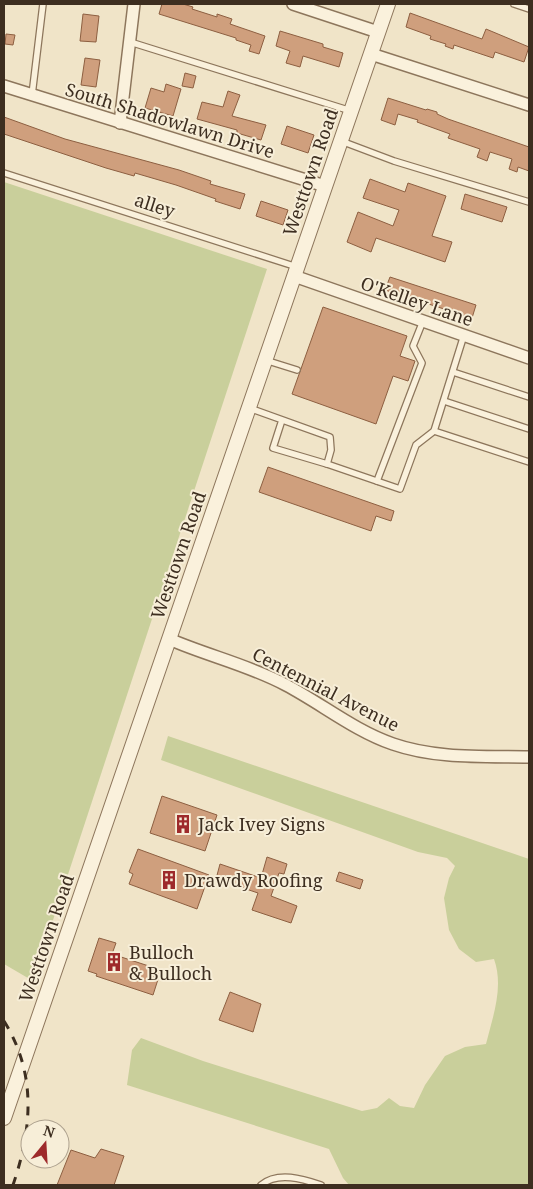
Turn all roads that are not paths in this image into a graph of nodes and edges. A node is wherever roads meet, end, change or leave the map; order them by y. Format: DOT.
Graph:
graph roads {
  1 [pos="43,4"];
  2 [pos="134,4"];
  3 [pos="293,4"];
  4 [pos="388,4"];
  5 [pos="514,4"];
  6 [pos="529,9"];
  7 [pos="378,32"];
  8 [pos="130,42"];
  9 [pos="371,54"];
  10 [pos="4,86"];
  11 [pos="32,95"];
  12 [pos="529,105"];
  13 [pos="351,111"];
  14 [pos="120,123"];
  15 [pos="341,140"];
  16 [pos="4,173"];
  17 [pos="325,186"];
  18 [pos="529,202"];
  19 [pos="295,272"];
  20 [pos="422,321"];
  21 [pos="464,336"];
  22 [pos="529,358"];
  23 [pos="265,360"];
  24 [pos="297,370"];
  25 [pos="453,372"];
  26 [pos="529,397"];
  27 [pos="444,401"];
  28 [pos="249,408"];
  29 [pos="282,420"];
  30 [pos="529,429"];
  31 [pos="434,431"];
  32 [pos="529,462"];
  33 [pos="327,464"];
  34 [pos="377,481"];
  35 [pos="169,639"];
  36 [pos="529,757"];
  37 [pos="4,1118"];
  38 [pos="261,1185"];
  39 [pos="320,1185"];
  1 -- 11 [label="lane"];
  2 -- 8 [label="street"];
  3 -- 7 [label="street"];
  4 -- 7 [label="street, Westtown Road"];
  5 -- 6 [label="lane"];
  7 -- 9 [label="street, Westtown Road"];
  8 -- 13 [label="lane"];
  8 -- 14 [label="street"];
  9 -- 12 [label="street"];
  9 -- 13 [label="street, Westtown Road"];
  10 -- 11 [label="street, South Shadowlawn Drive"];
  11 -- 14 [label="street, South Shadowlawn Drive"];
  13 -- 15 [label="street, Westtown Road"];
  14 -- 17 [label="street, South Shadowlawn Drive"];
  15 -- 17 [label="street, Westtown Road"];
  15 -- 18 [label="lane"];
  16 -- 19 [label="lane, alley"];
  17 -- 19 [label="street, Westtown Road"];
  19 -- 20 [label="street, O'Kelley Lane"];
  19 -- 23 [label="street, Westtown Road"];
  20 -- 21 [label="street, O'Kelley Lane"];
  20 -- 34 [label="lane"];
  21 -- 22 [label="street, O'Kelley Lane"];
  21 -- 25 [label="lane"];
  23 -- 24 [label="lane"];
  23 -- 28 [label="street, Westtown Road"];
  25 -- 26 [label="lane"];
  25 -- 27 [label="lane"];
  27 -- 30 [label="lane"];
  27 -- 31 [label="lane"];
  28 -- 29 [label="lane"];
  28 -- 35 [label="street, Westtown Road"];
  29 -- 33 [label="lane"];
  29 -- 33 [label="lane"];
  31 -- 32 [label="lane"];
  31 -- 34 [label="lane"];
  33 -- 34 [label="lane"];
  35 -- 36 [label="street, Centennial Avenue"];
  35 -- 37 [label="street, Westtown Road"];
  38 -- 39 [label="lane"];
}
